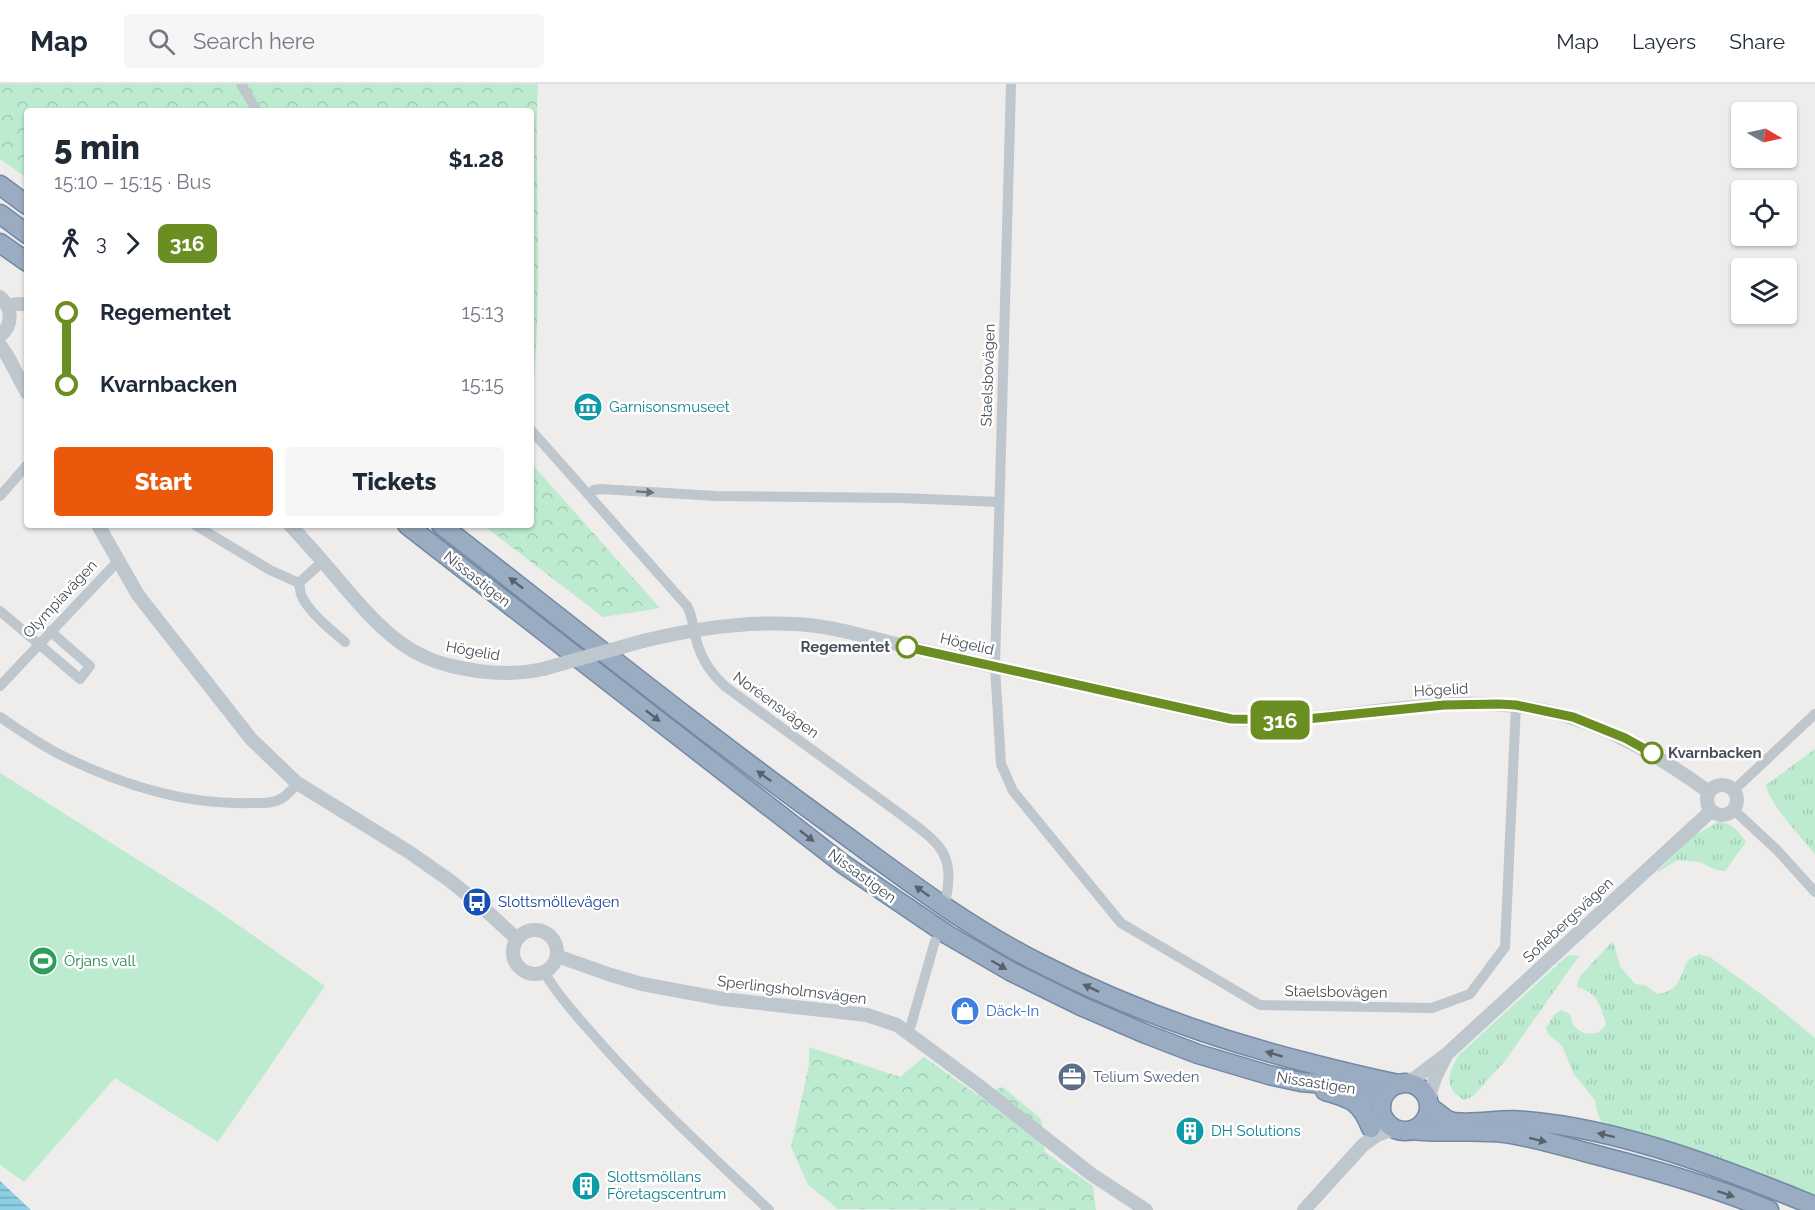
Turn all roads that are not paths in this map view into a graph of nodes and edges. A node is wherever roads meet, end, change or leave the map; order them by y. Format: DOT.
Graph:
graph roads {
  1 [pos="241,84"];
  2 [pos="1011,84"];
  3 [pos="255,108"];
  4 [pos="0,185"];
  5 [pos="0,196"];
  6 [pos="24,203"];
  7 [pos="0,214"];
  8 [pos="24,232"];
  9 [pos="0,243"];
  10 [pos="24,260"];
  11 [pos="4,302"];
  12 [pos="24,304"];
  13 [pos="0,336"];
  14 [pos="0,345"];
  15 [pos="24,387"];
  16 [pos="534,433"];
  17 [pos="24,468"];
  18 [pos="2,490"];
  19 [pos="589,494"];
  20 [pos="999,502"];
  21 [pos="100,528"];
  22 [pos="200,528"];
  23 [pos="293,528"];
  24 [pos="411,528"];
  25 [pos="445,528"];
  26 [pos="118,561"];
  27 [pos="323,561"];
  28 [pos="299,583"];
  29 [pos="0,611"];
  30 [pos="694,629"];
  31 [pos="50,631"];
  32 [pos="345,642"];
  33 [pos="38,644"];
  34 [pos="995,667"];
  35 [pos="0,686"];
  36 [pos="1516,705"];
  37 [pos="1815,714"];
  38 [pos="0,717"];
  39 [pos="297,783"];
  40 [pos="1733,790"];
  41 [pos="1709,792"];
  42 [pos="1734,810"];
  43 [pos="1711,811"];
  44 [pos="1815,892"];
  45 [pos="946,898"];
  46 [pos="517,939"];
  47 [pos="935,941"];
  48 [pos="557,956"];
  49 [pos="544,972"];
  50 [pos="907,1032"];
  51 [pos="1448,1053"];
  52 [pos="1301,1082"];
  53 [pos="1402,1083"];
  54 [pos="1429,1104"];
  55 [pos="1381,1106"];
  56 [pos="1405,1130"];
  57 [pos="1367,1137"];
  58 [pos="1815,1206"];
  59 [pos="769,1210"];
  60 [pos="1146,1210"];
  61 [pos="1304,1210"];
  62 [pos="1769,1210"];
  1 -- 3 [label="street"];
  2 -- 20 [label="street, Staelsbovägen"];
  4 -- 6 [label="highway"];
  5 -- 6 [label="highway"];
  7 -- 8 [label="highway"];
  9 -- 10 [label="highway"];
  11 -- 12 [label="street"];
  11 -- 13 [label="street"];
  14 -- 15 [label="street"];
  16 -- 19 [label="street, Noréensvägen"];
  17 -- 18 [label="street"];
  19 -- 20 [label="street, one-way"];
  19 -- 30 [label="street, Noréensvägen"];
  20 -- 34 [label="street, Staelsbovägen"];
  21 -- 26 [label="street"];
  22 -- 28 [label="street"];
  23 -- 27 [label="street, Högelid"];
  24 -- 52 [label="highway, Nissastigen, one-way"];
  53 -- 25 [label="highway, Nissastigen, one-way"];
  26 -- 31 [label="street, Olympiavägen"];
  26 -- 39 [label="street"];
  27 -- 28 [label="street"];
  27 -- 30 [label="street, Högelid, bridge"];
  28 -- 32 [label="street"];
  29 -- 33 [label="street"];
  30 -- 34 [label="street, Högelid"];
  30 -- 45 [label="street, Noréensvägen"];
  31 -- 33 [label="street, Olympiavägen"];
  31 -- 33 [label="street"];
  33 -- 35 [label="street, Olympiavägen"];
  34 -- 36 [label="street, Högelid"];
  34 -- 36 [label="street, Staelsbovägen"];
  36 -- 41 [label="street, Högelid"];
  37 -- 40 [label="street"];
  38 -- 39 [label="street"];
  39 -- 46 [label="street"];
  40 -- 41 [label="street"];
  40 -- 42 [label="street"];
  41 -- 43 [label="street"];
  42 -- 43 [label="street"];
  42 -- 44 [label="street"];
  43 -- 51 [label="street, Sofiebergsvägen"];
  46 -- 48 [label="street"];
  46 -- 49 [label="street"];
  47 -- 50 [label="street"];
  48 -- 49 [label="street"];
  48 -- 50 [label="street, Sperlingsholmsvägen"];
  49 -- 59 [label="street"];
  50 -- 60 [label="street, Sperlingsholmsvägen"];
  51 -- 53 [label="street, Sofiebergsvägen"];
  51 -- 54 [label="street, Sofiebergsvägen"];
  52 -- 55 [label="highway, Nissastigen"];
  52 -- 57 [label="highway"];
  53 -- 54 [label="highway"];
  53 -- 55 [label="highway"];
  54 -- 56 [label="highway"];
  58 -- 54 [label="highway, one-way"];
  55 -- 56 [label="highway"];
  55 -- 57 [label="street"];
  56 -- 57 [label="street"];
  56 -- 62 [label="highway, one-way"];
  57 -- 61 [label="street"];
}
